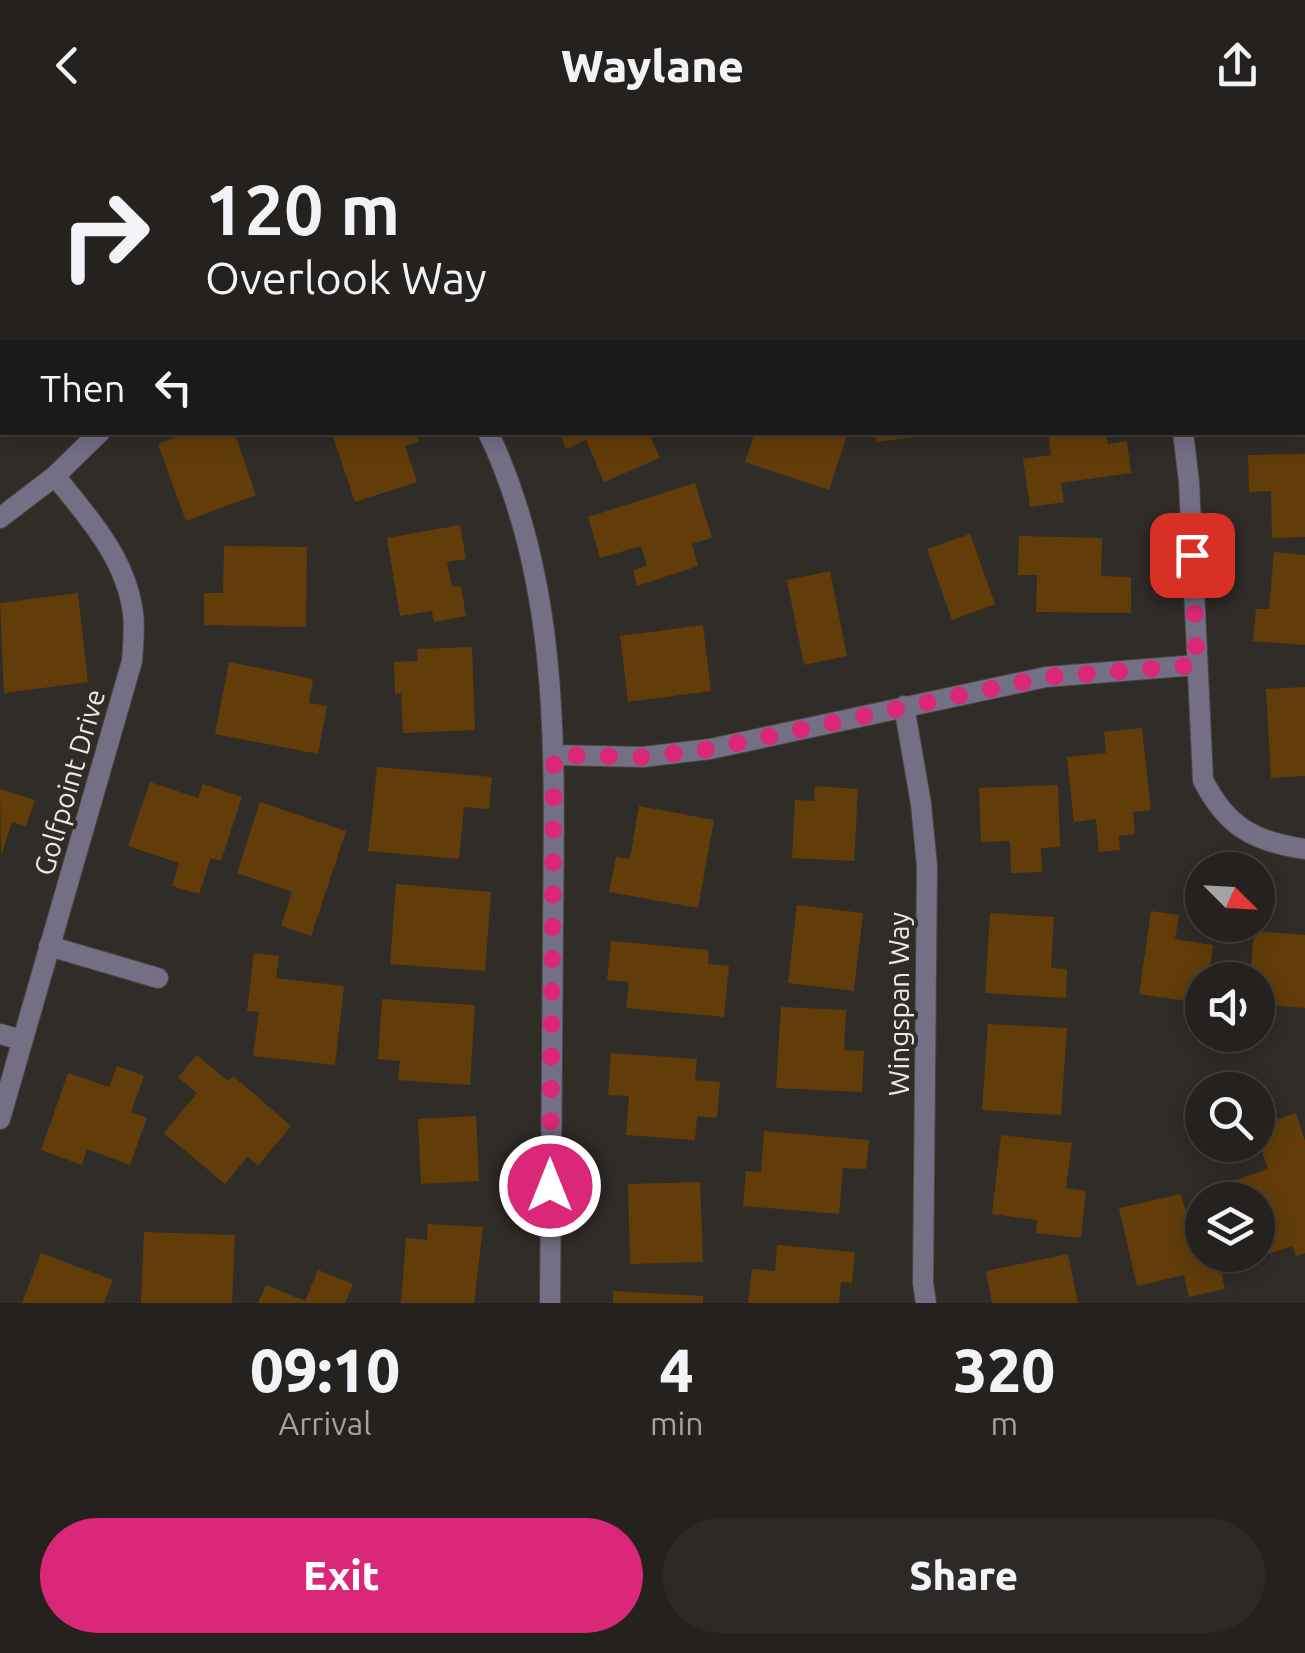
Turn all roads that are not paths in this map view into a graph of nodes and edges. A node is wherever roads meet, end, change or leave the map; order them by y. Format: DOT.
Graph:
graph roads {
  1 [pos="97,435"];
  2 [pos="489,435"];
  3 [pos="1183,435"];
  4 [pos="54,476"];
  5 [pos="0,518"];
  6 [pos="1197,665"];
  7 [pos="904,706"];
  8 [pos="554,755"];
  9 [pos="1305,849"];
  10 [pos="49,946"];
  11 [pos="158,978"];
  12 [pos="0,1034"];
  13 [pos="22,1040"];
  14 [pos="0,1120"];
  15 [pos="550,1303"];
  16 [pos="926,1303"];
  1 -- 4 [label="street"];
  2 -- 8 [label="street"];
  3 -- 6 [label="street"];
  4 -- 5 [label="street"];
  4 -- 10 [label="street, Golfpoint Drive"];
  6 -- 7 [label="street"];
  6 -- 9 [label="street"];
  7 -- 8 [label="street"];
  7 -- 16 [label="street, Wingspan Way"];
  8 -- 15 [label="street"];
  10 -- 11 [label="street"];
  10 -- 13 [label="street, Golfpoint Drive"];
  12 -- 13 [label="street"];
  13 -- 14 [label="street, Golfpoint Drive"];
}
